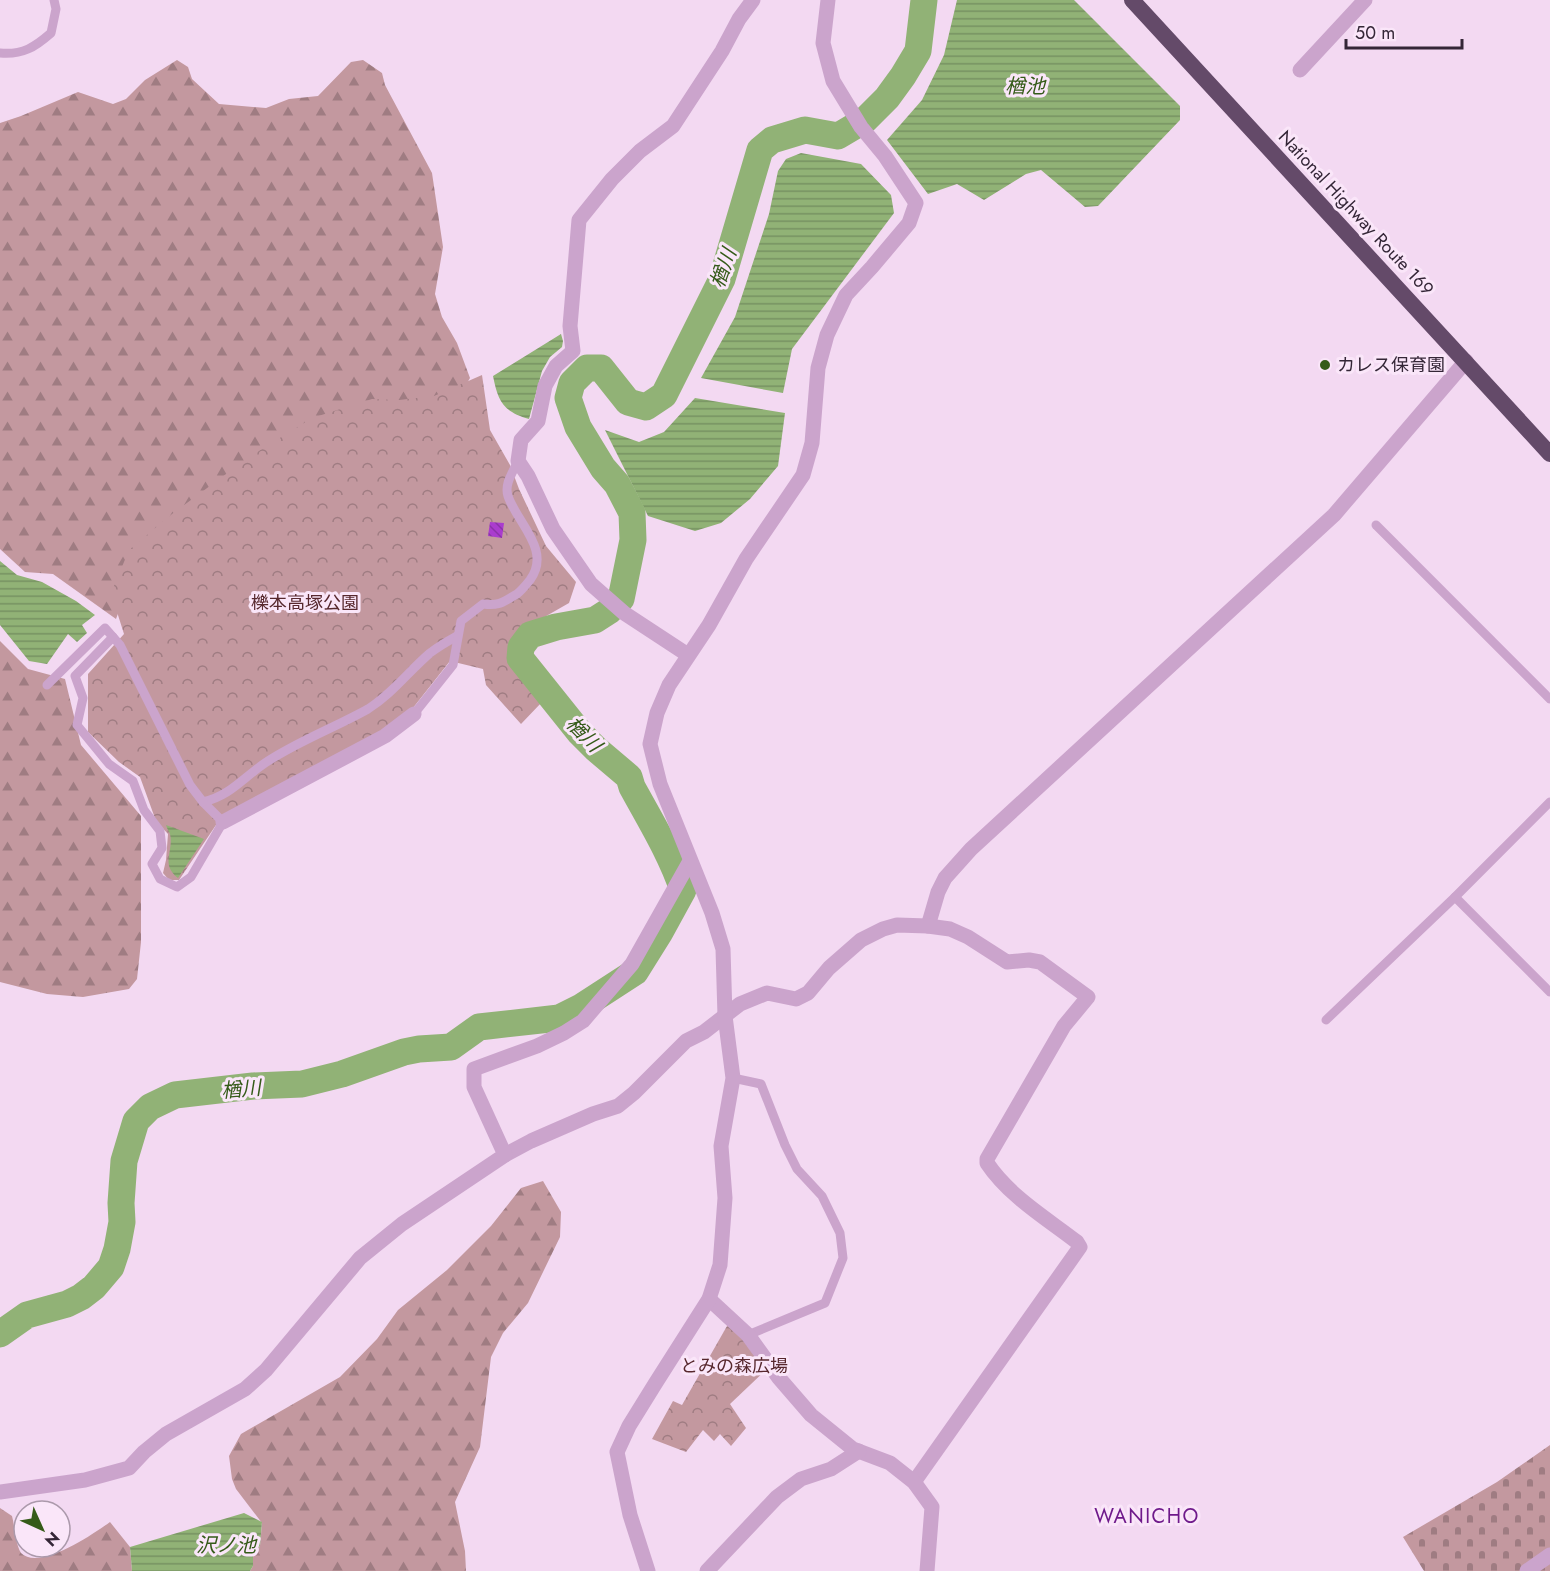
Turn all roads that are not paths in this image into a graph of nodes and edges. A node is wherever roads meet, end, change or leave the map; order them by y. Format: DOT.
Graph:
graph roads {
  1 [pos="54,0"];
  2 [pos="753,0"];
  3 [pos="828,0"];
  4 [pos="1132,0"];
  5 [pos="1365,0"];
  6 [pos="0,53"];
  7 [pos="1299,70"];
  8 [pos="1466,361"];
  9 [pos="1550,454"];
  10 [pos="518,462"];
  11 [pos="1376,525"];
  12 [pos="457,636"];
  13 [pos="114,637"];
  14 [pos="688,655"];
  15 [pos="47,685"];
  16 [pos="1550,699"];
  17 [pos="414,714"];
  18 [pos="203,802"];
  19 [pos="1550,802"];
  20 [pos="222,822"];
  21 [pos="690,861"];
  22 [pos="1455,897"];
  23 [pos="928,926"];
  24 [pos="1550,992"];
  25 [pos="725,1016"];
  26 [pos="1326,1020"];
  27 [pos="733,1078"];
  28 [pos="505,1155"];
  29 [pos="709,1299"];
  30 [pos="748,1335"];
  31 [pos="859,1451"];
  32 [pos="914,1482"];
  33 [pos="0,1492"];
  34 [pos="1550,1555"];
  35 [pos="648,1571"];
  36 [pos="707,1571"];
  37 [pos="927,1571"];
  38 [pos="1527,1571"];
  1 -- 6 [label="lane"];
  2 -- 10 [label="street"];
  3 -- 14 [label="street"];
  4 -- 8 [label="highway, National Highway Route 169"];
  5 -- 7 [label="street"];
  8 -- 9 [label="highway, National Highway Route 169"];
  8 -- 23 [label="street"];
  10 -- 12 [label="lane"];
  10 -- 14 [label="street"];
  11 -- 16 [label="lane"];
  12 -- 17 [label="lane"];
  12 -- 18 [label="lane"];
  13 -- 15 [label="lane"];
  13 -- 18 [label="lane"];
  13 -- 20 [label="lane"];
  14 -- 21 [label="street"];
  17 -- 20 [label="street"];
  18 -- 20 [label="lane"];
  19 -- 22 [label="lane"];
  21 -- 25 [label="street"];
  21 -- 28 [label="street"];
  22 -- 24 [label="lane"];
  22 -- 26 [label="lane"];
  23 -- 25 [label="street"];
  23 -- 32 [label="street"];
  25 -- 27 [label="street"];
  25 -- 28 [label="street"];
  27 -- 29 [label="street"];
  27 -- 30 [label="lane"];
  28 -- 33 [label="street"];
  29 -- 30 [label="street"];
  29 -- 35 [label="street"];
  30 -- 31 [label="street"];
  31 -- 32 [label="street"];
  31 -- 36 [label="street"];
  32 -- 37 [label="street"];
  34 -- 38 [label="street"];
}
